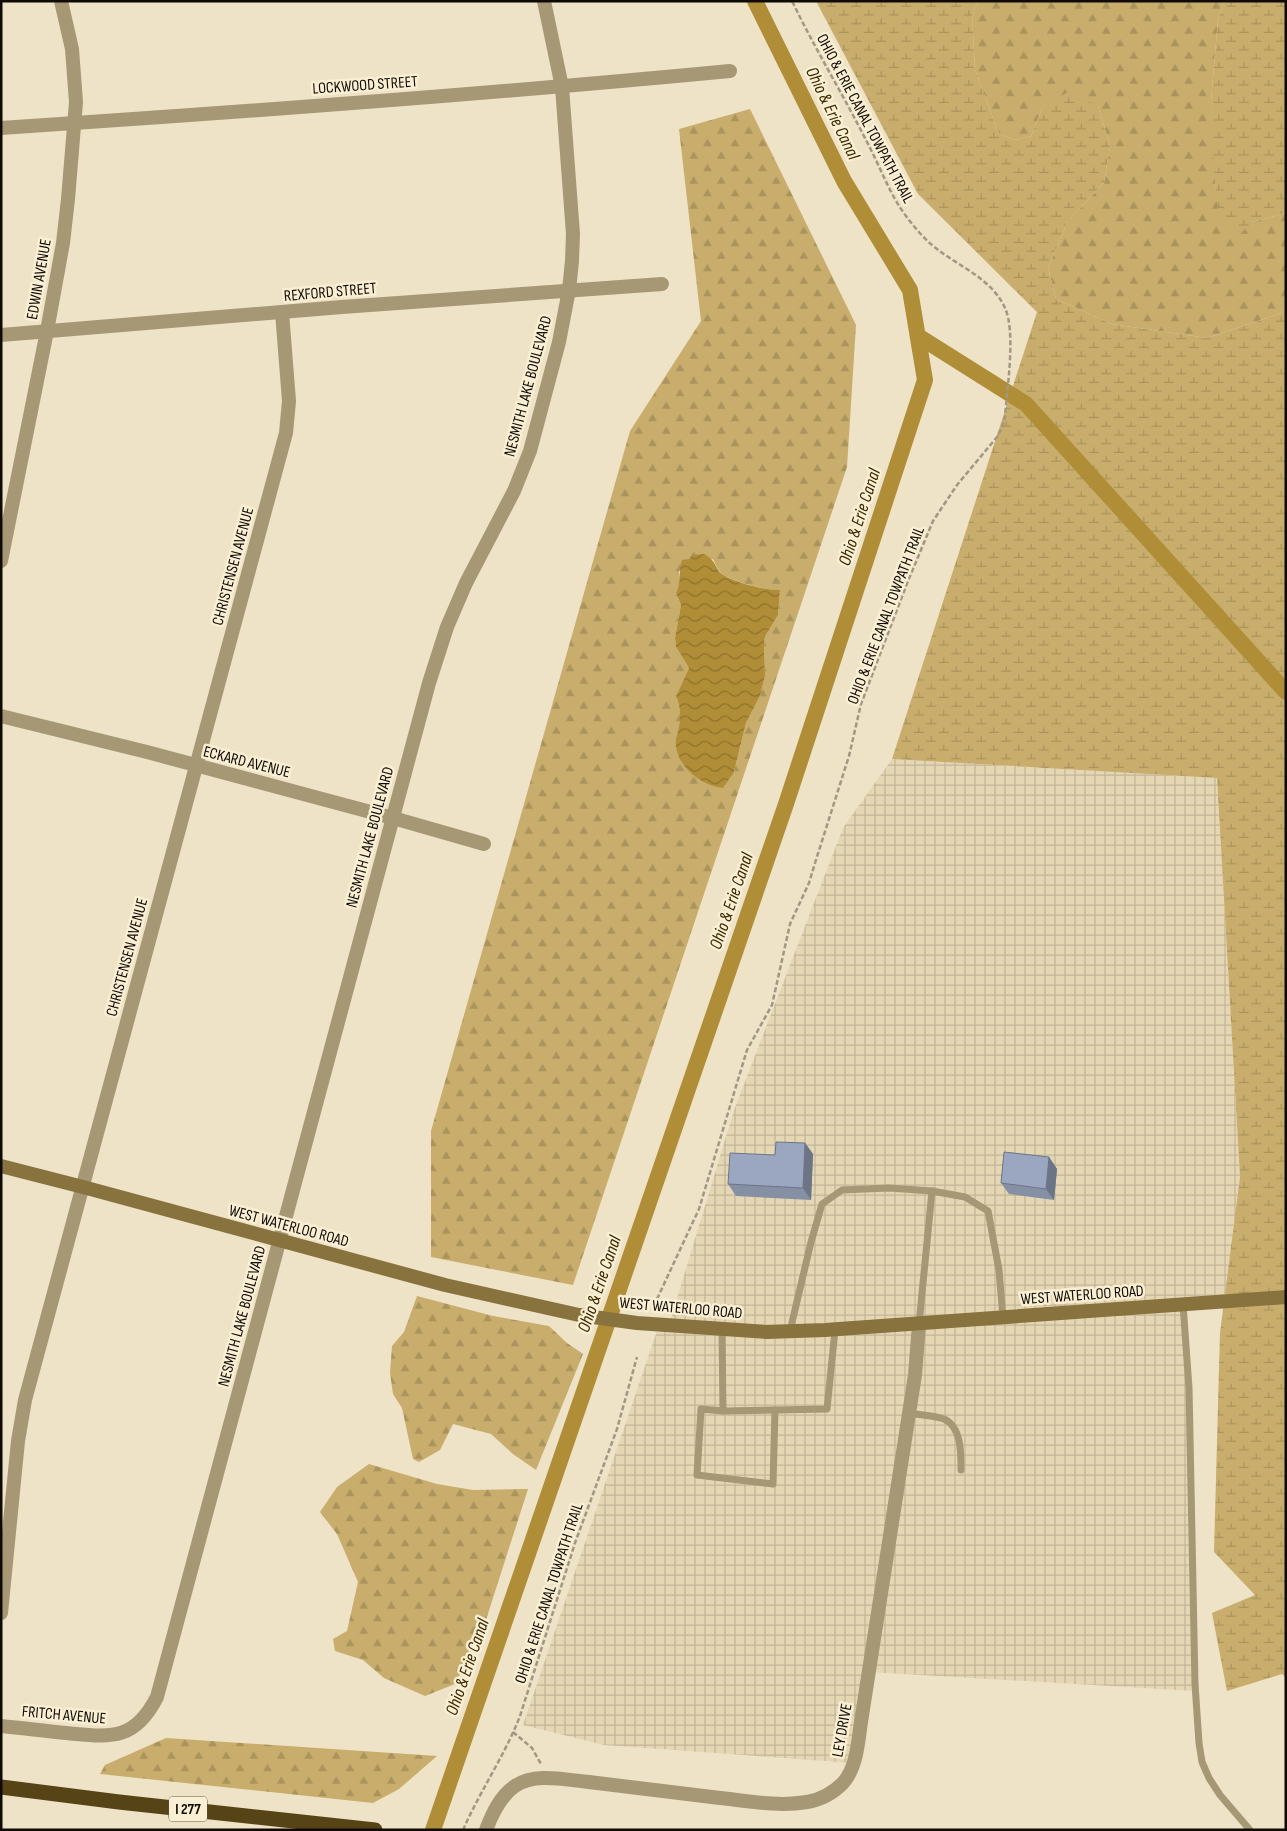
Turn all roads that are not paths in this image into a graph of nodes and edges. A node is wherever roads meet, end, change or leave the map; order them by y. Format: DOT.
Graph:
graph roads {
  1 [pos="61,1"];
  2 [pos="544,1"];
  3 [pos="730,71"];
  4 [pos="562,87"];
  5 [pos="74,124"];
  6 [pos="1,128"];
  7 [pos="662,284"];
  8 [pos="569,290"];
  9 [pos="282,312"];
  10 [pos="48,331"];
  11 [pos="1,335"];
  12 [pos="1,560"];
  13 [pos="1,716"];
  14 [pos="196,766"];
  15 [pos="393,818"];
  16 [pos="484,844"];
  17 [pos="1,1166"];
  18 [pos="83,1187"];
  19 [pos="932,1191"];
  20 [pos="280,1240"];
  21 [pos="1286,1297"];
  22 [pos="1184,1304"];
  23 [pos="1003,1318"];
  24 [pos="919,1324"];
  25 [pos="722,1329"];
  26 [pos="835,1330"];
  27 [pos="790,1331"];
  28 [pos="722,1410"];
  29 [pos="775,1410"];
  30 [pos="908,1413"];
  31 [pos="961,1470"];
  32 [pos="1,1613"];
  33 [pos="160,1687"];
  34 [pos="1,1726"];
  35 [pos="1,1787"];
  36 [pos="375,1830"];
  37 [pos="486,1830"];
  38 [pos="1250,1830"];
  1 -- 5 [label="street, EDWIN AVENUE"];
  2 -- 4 [label="street, NESMITH LAKE BOULEVARD"];
  3 -- 4 [label="street, LOCKWOOD STREET"];
  4 -- 5 [label="street, LOCKWOOD STREET"];
  4 -- 8 [label="street, NESMITH LAKE BOULEVARD"];
  5 -- 6 [label="street, LOCKWOOD STREET"];
  5 -- 10 [label="street, EDWIN AVENUE"];
  7 -- 8 [label="street, REXFORD STREET"];
  8 -- 9 [label="street, REXFORD STREET"];
  8 -- 15 [label="street, NESMITH LAKE BOULEVARD"];
  9 -- 10 [label="street, REXFORD STREET"];
  9 -- 14 [label="street, CHRISTENSEN AVENUE"];
  10 -- 11 [label="street, REXFORD STREET"];
  10 -- 12 [label="street, EDWIN AVENUE"];
  13 -- 14 [label="street, ECKARD AVENUE"];
  14 -- 15 [label="street, ECKARD AVENUE"];
  14 -- 18 [label="street, CHRISTENSEN AVENUE"];
  15 -- 16 [label="street, ECKARD AVENUE"];
  15 -- 20 [label="street, NESMITH LAKE BOULEVARD"];
  17 -- 18 [label="main road, WEST WATERLOO ROAD"];
  18 -- 20 [label="main road, WEST WATERLOO ROAD"];
  18 -- 32 [label="street, CHRISTENSEN AVENUE"];
  19 -- 23 [label="lane"];
  19 -- 24 [label="lane"];
  19 -- 27 [label="lane"];
  20 -- 25 [label="main road, WEST WATERLOO ROAD"];
  20 -- 33 [label="street, NESMITH LAKE BOULEVARD"];
  21 -- 22 [label="main road, WEST WATERLOO ROAD"];
  22 -- 23 [label="main road, WEST WATERLOO ROAD"];
  22 -- 38 [label="lane"];
  23 -- 24 [label="main road, WEST WATERLOO ROAD"];
  24 -- 26 [label="main road, WEST WATERLOO ROAD"];
  24 -- 30 [label="street, LEY DRIVE"];
  25 -- 27 [label="main road, WEST WATERLOO ROAD"];
  25 -- 28 [label="lane"];
  26 -- 27 [label="main road, WEST WATERLOO ROAD"];
  26 -- 29 [label="lane"];
  28 -- 29 [label="lane"];
  28 -- 29 [label="lane"];
  30 -- 31 [label="lane"];
  30 -- 37 [label="street, LEY DRIVE"];
  33 -- 34 [label="street, FRITCH AVENUE"];
  35 -- 36 [label="highway, I 277"];
}
